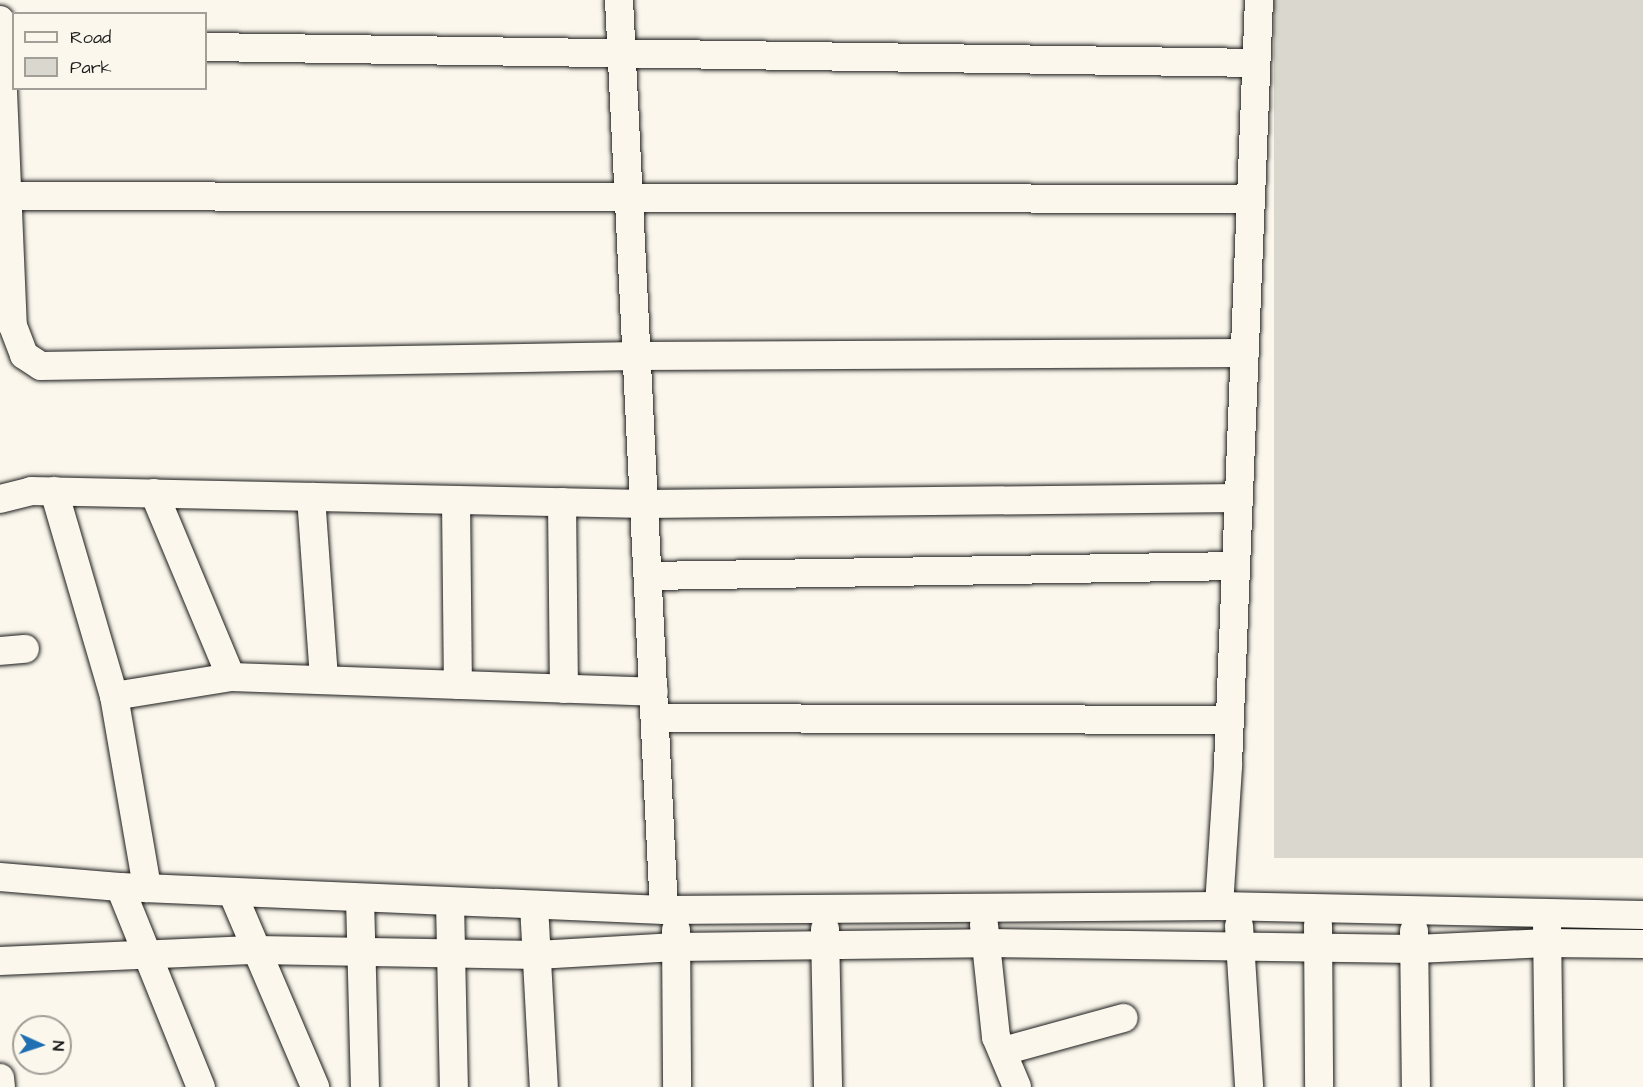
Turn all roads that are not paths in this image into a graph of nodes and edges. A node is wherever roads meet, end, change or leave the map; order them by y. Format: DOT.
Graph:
graph roads {
  1 [pos="619,0"];
  2 [pos="1259,0"];
  3 [pos="0,20"];
  4 [pos="207,47"];
  5 [pos="622,52"];
  6 [pos="1256,63"];
  7 [pos="5,78"];
  8 [pos="5,196"];
  9 [pos="630,198"];
  10 [pos="1251,199"];
  11 [pos="1245,353"];
  12 [pos="638,356"];
  13 [pos="54,491"];
  14 [pos="154,494"];
  15 [pos="311,497"];
  16 [pos="1239,498"];
  17 [pos="0,499"];
  18 [pos="456,500"];
  19 [pos="562,502"];
  20 [pos="645,504"];
  21 [pos="1236,566"];
  22 [pos="648,576"];
  23 [pos="231,677"];
  24 [pos="324,680"];
  25 [pos="458,685"];
  26 [pos="564,689"];
  27 [pos="114,696"];
  28 [pos="654,705"];
  29 [pos="1230,720"];
  30 [pos="0,877"];
  31 [pos="134,888"];
  32 [pos="232,892"];
  33 [pos="360,898"];
  34 [pos="450,902"];
  35 [pos="534,905"];
  36 [pos="1228,906"];
  37 [pos="984,908"];
  38 [pos="1317,908"];
  39 [pos="825,909"];
  40 [pos="670,910"];
  41 [pos="1414,910"];
  42 [pos="1547,913"];
  43 [pos="1643,915"];
  44 [pos="985,943"];
  45 [pos="1548,943"];
  46 [pos="1240,944"];
  47 [pos="1643,944"];
  48 [pos="1318,945"];
  49 [pos="676,947"];
  50 [pos="825,947"];
  51 [pos="1415,949"];
  52 [pos="257,950"];
  53 [pos="361,952"];
  54 [pos="148,954"];
  55 [pos="451,955"];
  56 [pos="537,955"];
  57 [pos="0,961"];
  58 [pos="1124,1018"];
  59 [pos="1003,1051"];
  60 [pos="0,1078"];
  61 [pos="1,1087"];
  62 [pos="201,1087"];
  63 [pos="315,1087"];
  64 [pos="364,1087"];
  65 [pos="454,1087"];
  66 [pos="544,1087"];
  67 [pos="677,1087"];
  68 [pos="828,1087"];
  69 [pos="1017,1087"];
  70 [pos="1249,1087"];
  71 [pos="1319,1087"];
  72 [pos="1416,1087"];
  73 [pos="1549,1087"];
  1 -- 5 [label="street"];
  2 -- 6 [label="street"];
  3 -- 7 [label="street"];
  4 -- 5 [label="street"];
  5 -- 6 [label="street"];
  5 -- 9 [label="street"];
  6 -- 10 [label="street"];
  7 -- 8 [label="street"];
  8 -- 9 [label="street"];
  8 -- 12 [label="street"];
  9 -- 10 [label="street"];
  9 -- 12 [label="street"];
  10 -- 11 [label="street"];
  11 -- 12 [label="street"];
  11 -- 16 [label="street"];
  12 -- 20 [label="street"];
  13 -- 14 [label="street"];
  13 -- 17 [label="street"];
  13 -- 27 [label="street"];
  14 -- 15 [label="street"];
  14 -- 23 [label="street"];
  15 -- 18 [label="street"];
  15 -- 24 [label="street"];
  16 -- 20 [label="street"];
  16 -- 21 [label="street"];
  18 -- 19 [label="street"];
  18 -- 25 [label="street"];
  19 -- 20 [label="street"];
  19 -- 26 [label="street"];
  20 -- 22 [label="street"];
  21 -- 22 [label="street"];
  21 -- 29 [label="street"];
  22 -- 28 [label="street"];
  23 -- 24 [label="street"];
  23 -- 27 [label="street"];
  24 -- 25 [label="street"];
  25 -- 26 [label="street"];
  26 -- 28 [label="street"];
  27 -- 31 [label="street"];
  28 -- 29 [label="street"];
  28 -- 40 [label="street"];
  29 -- 36 [label="street"];
  30 -- 31 [label="street"];
  31 -- 32 [label="street"];
  31 -- 54 [label="street"];
  32 -- 33 [label="street"];
  32 -- 52 [label="street"];
  33 -- 34 [label="street"];
  33 -- 53 [label="street"];
  34 -- 35 [label="street"];
  34 -- 55 [label="street"];
  35 -- 40 [label="street"];
  35 -- 56 [label="street"];
  36 -- 37 [label="street"];
  36 -- 38 [label="street"];
  36 -- 46 [label="street"];
  37 -- 39 [label="street"];
  37 -- 44 [label="street"];
  38 -- 41 [label="street"];
  38 -- 48 [label="street"];
  39 -- 40 [label="street"];
  39 -- 50 [label="street"];
  40 -- 49 [label="street"];
  41 -- 42 [label="street"];
  41 -- 51 [label="street"];
  42 -- 43 [label="street"];
  42 -- 45 [label="street"];
  44 -- 46 [label="street"];
  44 -- 50 [label="street"];
  44 -- 59 [label="street"];
  45 -- 47 [label="street"];
  45 -- 51 [label="street"];
  45 -- 73 [label="street"];
  46 -- 48 [label="street"];
  46 -- 70 [label="street"];
  48 -- 51 [label="street"];
  48 -- 71 [label="street"];
  49 -- 50 [label="street"];
  49 -- 56 [label="street"];
  49 -- 67 [label="street"];
  50 -- 68 [label="street"];
  51 -- 72 [label="street"];
  52 -- 53 [label="street"];
  52 -- 54 [label="street"];
  52 -- 63 [label="street"];
  53 -- 55 [label="street"];
  53 -- 64 [label="street"];
  54 -- 57 [label="street"];
  54 -- 62 [label="street"];
  55 -- 56 [label="street"];
  55 -- 65 [label="street"];
  56 -- 66 [label="street"];
  58 -- 59 [label="street"];
  59 -- 69 [label="street"];
  60 -- 61 [label="street"];
}
